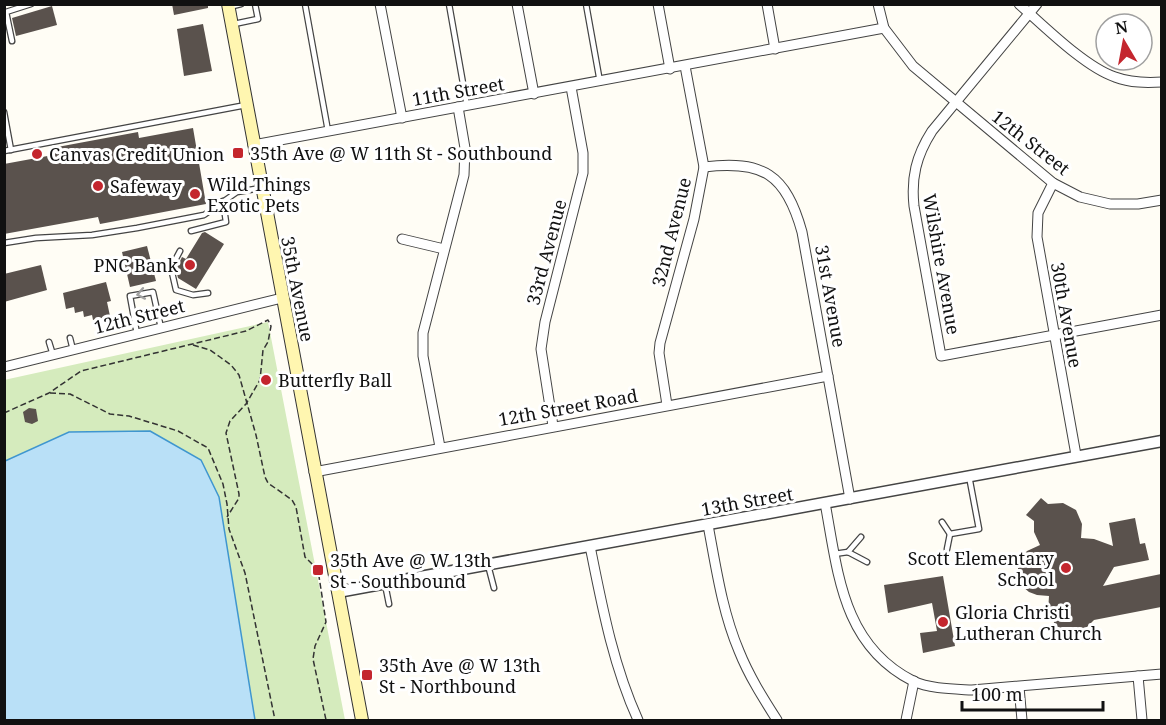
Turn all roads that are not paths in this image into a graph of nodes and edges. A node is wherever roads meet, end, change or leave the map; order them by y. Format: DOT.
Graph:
graph roads {
  1 [pos="31,4"];
  2 [pos="241,4"];
  3 [pos="255,4"];
  4 [pos="305,4"];
  5 [pos="380,4"];
  6 [pos="449,4"];
  7 [pos="517,4"];
  8 [pos="586,4"];
  9 [pos="658,4"];
  10 [pos="767,4"];
  11 [pos="878,4"];
  12 [pos="1019,4"];
  13 [pos="1037,4"];
  14 [pos="228,6"];
  15 [pos="1029,14"];
  16 [pos="231,25"];
  17 [pos="884,28"];
  18 [pos="12,41"];
  19 [pos="775,49"];
  20 [pos="685,66"];
  21 [pos="670,69"];
  22 [pos="600,82"];
  23 [pos="1161,82"];
  24 [pos="571,87"];
  25 [pos="534,94"];
  26 [pos="956,103"];
  27 [pos="246,105"];
  28 [pos="462,107"];
  29 [pos="4,112"];
  30 [pos="402,118"];
  31 [pos="328,131"];
  32 [pos="253,145"];
  33 [pos="11,150"];
  34 [pos="4,151"];
  35 [pos="704,167"];
  36 [pos="1053,183"];
  37 [pos="261,188"];
  38 [pos="1161,200"];
  39 [pos="223,201"];
  40 [pos="191,231"];
  41 [pos="402,239"];
  42 [pos="4,243"];
  43 [pos="444,249"];
  44 [pos="180,251"];
  45 [pos="208,293"];
  46 [pos="282,298"];
  47 [pos="1161,315"];
  48 [pos="161,328"];
  49 [pos="137,334"];
  50 [pos="1054,335"];
  51 [pos="70,338"];
  52 [pos="49,342"];
  53 [pos="73,350"];
  54 [pos="53,355"];
  55 [pos="4,367"];
  56 [pos="828,376"];
  57 [pos="667,405"];
  58 [pos="553,426"];
  59 [pos="1161,441"];
  60 [pos="440,447"];
  61 [pos="1076,455"];
  62 [pos="314,472"];
  63 [pos="969,476"];
  64 [pos="850,499"];
  65 [pos="825,503"];
  66 [pos="942,522"];
  67 [pos="708,525"];
  68 [pos="950,534"];
  69 [pos="861,537"];
  70 [pos="590,546"];
  71 [pos="947,549"];
  72 [pos="848,552"];
  73 [pos="834,554"];
  74 [pos="867,562"];
  75 [pos="488,565"];
  76 [pos="385,584"];
  77 [pos="494,588"];
  78 [pos="338,592"];
  79 [pos="389,604"];
  80 [pos="1161,674"];
  81 [pos="1138,676"];
  82 [pos="914,681"];
  83 [pos="1019,687"];
  84 [pos="362,720"];
  85 [pos="638,720"];
  86 [pos="777,720"];
  87 [pos="906,720"];
  88 [pos="1022,720"];
  89 [pos="1142,720"];
  1 -- 18 [label="lane"];
  2 -- 14 [label="lane"];
  3 -- 16 [label="lane"];
  4 -- 31 [label="lane"];
  5 -- 30 [label="street"];
  6 -- 28 [label="lane"];
  7 -- 25 [label="street"];
  8 -- 22 [label="lane"];
  9 -- 21 [label="street"];
  10 -- 19 [label="street"];
  11 -- 17 [label="street"];
  12 -- 15 [label="street"];
  13 -- 15 [label="street, Wilshire Avenue"];
  14 -- 16 [label="main road, 35th Avenue"];
  15 -- 23 [label="street"];
  15 -- 26 [label="street, Wilshire Avenue"];
  16 -- 27 [label="main road, 35th Avenue"];
  17 -- 19 [label="street"];
  17 -- 26 [label="street, 12th Street"];
  19 -- 20 [label="street"];
  20 -- 21 [label="street, 11th Street"];
  20 -- 35 [label="street, 32nd Avenue"];
  21 -- 22 [label="street, 11th Street"];
  22 -- 24 [label="street, 11th Street"];
  24 -- 25 [label="street, 11th Street"];
  24 -- 58 [label="street, 33rd Avenue"];
  25 -- 28 [label="street, 11th Street"];
  26 -- 36 [label="street, 12th Street"];
  26 -- 50 [label="street, Wilshire Avenue"];
  27 -- 32 [label="main road, 35th Avenue"];
  27 -- 33 [label="lane"];
  28 -- 30 [label="street, 11th Street"];
  28 -- 43 [label="street"];
  29 -- 33 [label="lane"];
  30 -- 31 [label="street, 11th Street"];
  31 -- 32 [label="street, 11th Street"];
  32 -- 37 [label="main road, 35th Avenue"];
  33 -- 34 [label="lane"];
  35 -- 56 [label="street, 31st Avenue"];
  35 -- 57 [label="street, 32nd Avenue"];
  36 -- 38 [label="street, 12th Street"];
  36 -- 50 [label="street, 30th Avenue"];
  37 -- 39 [label="lane"];
  37 -- 46 [label="main road, 35th Avenue"];
  39 -- 40 [label="lane"];
  39 -- 42 [label="lane"];
  41 -- 43 [label="street"];
  43 -- 60 [label="street"];
  44 -- 45 [label="lane"];
  46 -- 48 [label="street, 12th Street"];
  46 -- 62 [label="main road, 35th Avenue"];
  47 -- 50 [label="street"];
  48 -- 49 [label="street, 12th Street"];
  48 -- 49 [label="lane, one-way"];
  49 -- 53 [label="street, 12th Street"];
  50 -- 61 [label="street, 30th Avenue"];
  51 -- 53 [label="lane"];
  52 -- 54 [label="lane"];
  53 -- 54 [label="street, 12th Street"];
  54 -- 55 [label="street, 12th Street"];
  56 -- 57 [label="street, 12th Street Road"];
  56 -- 64 [label="street, 31st Avenue"];
  57 -- 58 [label="street, 12th Street Road"];
  58 -- 60 [label="street, 12th Street Road"];
  59 -- 61 [label="street, 13th Street"];
  60 -- 62 [label="street, 12th Street Road"];
  61 -- 63 [label="street, 13th Street"];
  62 -- 78 [label="main road, 35th Avenue"];
  63 -- 64 [label="street, 13th Street"];
  63 -- 68 [label="lane"];
  64 -- 65 [label="street, 13th Street"];
  65 -- 67 [label="street, 13th Street"];
  65 -- 73 [label="street"];
  66 -- 68 [label="lane"];
  67 -- 70 [label="street, 13th Street"];
  67 -- 86 [label="street"];
  68 -- 71 [label="lane"];
  69 -- 72 [label="lane"];
  70 -- 75 [label="street, 13th Street"];
  70 -- 85 [label="street"];
  72 -- 73 [label="lane"];
  72 -- 74 [label="lane"];
  73 -- 82 [label="street"];
  75 -- 76 [label="street, 13th Street"];
  75 -- 77 [label="lane"];
  76 -- 78 [label="street, 13th Street"];
  76 -- 79 [label="lane"];
  78 -- 84 [label="main road, 35th Avenue"];
  80 -- 81 [label="street"];
  81 -- 83 [label="street"];
  81 -- 89 [label="street"];
  82 -- 83 [label="street"];
  82 -- 87 [label="street"];
  83 -- 88 [label="street"];
}
